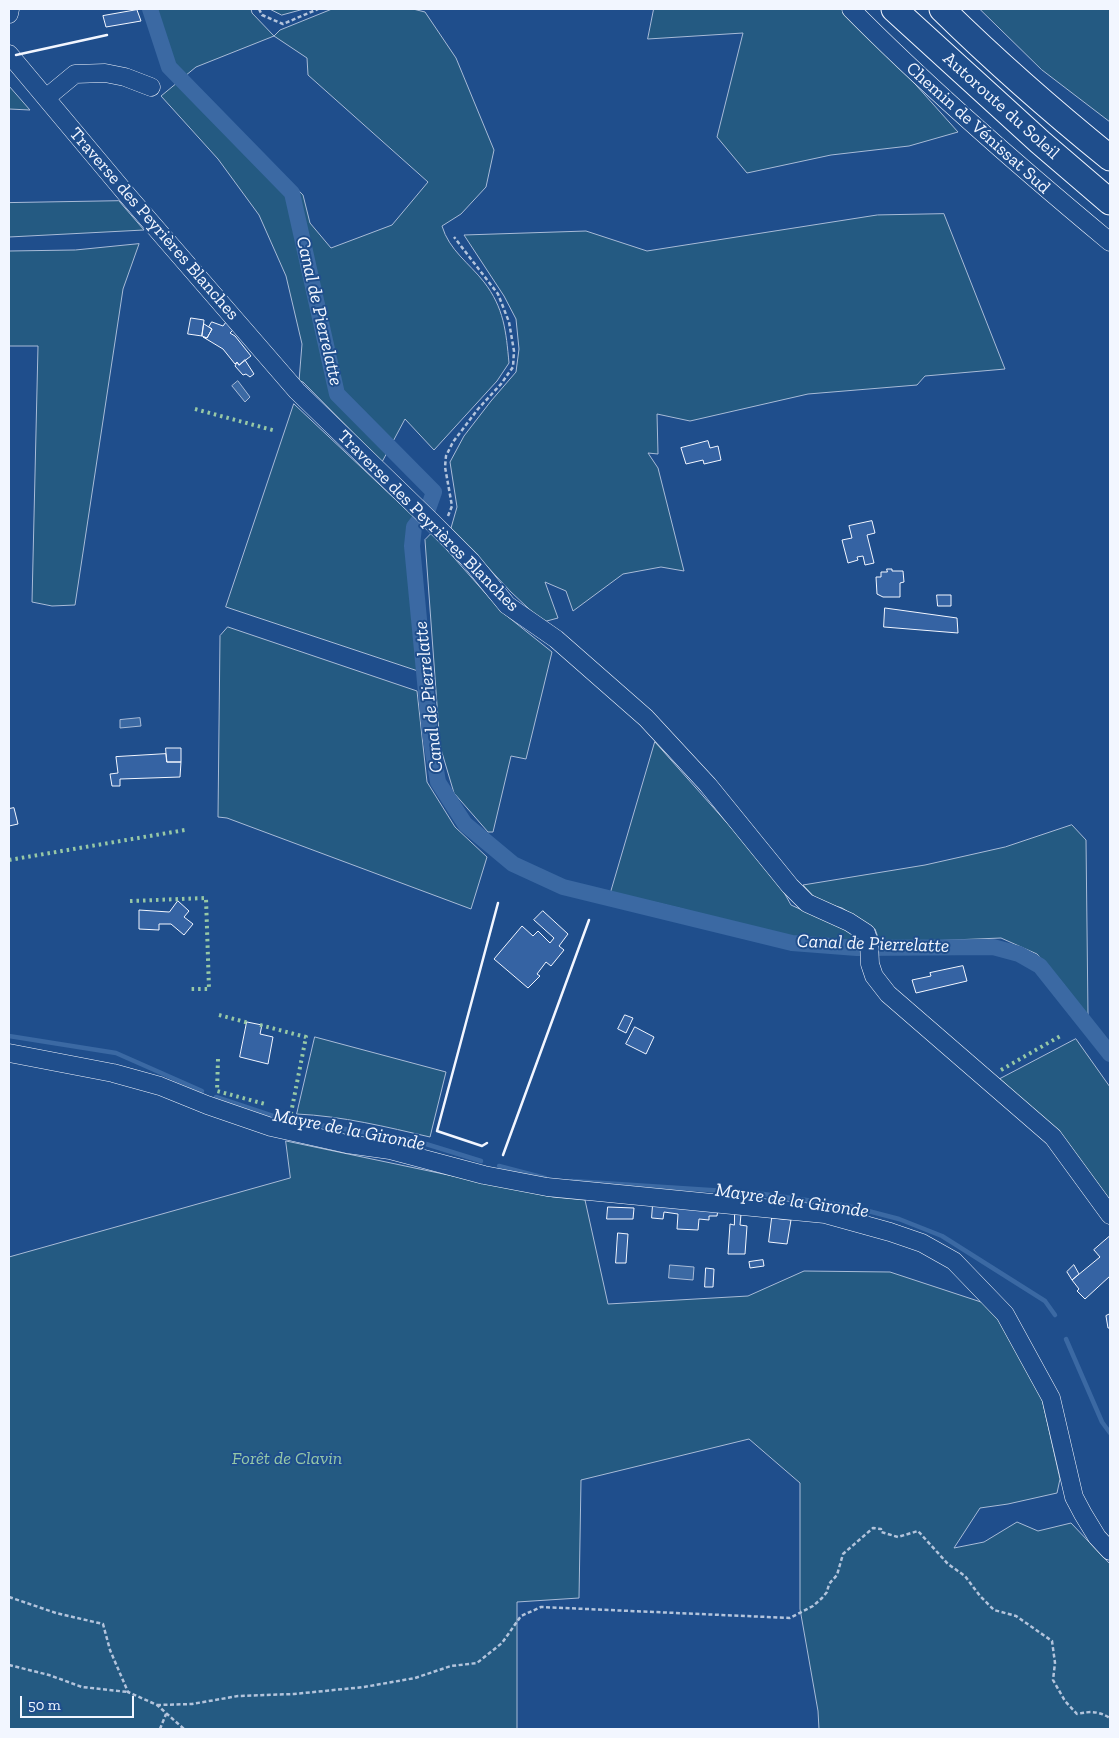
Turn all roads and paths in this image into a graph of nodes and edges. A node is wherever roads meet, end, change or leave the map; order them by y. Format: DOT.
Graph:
graph roads {
  1 [pos="10,9"];
  2 [pos="259,9"];
  3 [pos="318,9"];
  4 [pos="851,9"];
  5 [pos="894,9"];
  6 [pos="942,9"];
  7 [pos="9,14"];
  8 [pos="9,54"];
  9 [pos="151,87"];
  10 [pos="46,98"];
  11 [pos="1110,158"];
  12 [pos="1110,202"];
  13 [pos="454,237"];
  14 [pos="1110,242"];
  15 [pos="436,526"];
  16 [pos="9,1053"];
  17 [pos="1110,1214"];
  18 [pos="1110,1551"];
  19 [pos="9,1597"];
  20 [pos="9,1665"];
  21 [pos="128,1692"];
  22 [pos="157,1706"];
  23 [pos="166,1714"];
  24 [pos="1110,1718"];
  25 [pos="160,1729"];
  26 [pos="184,1729"];
  1 -- 7 [label="street"];
  2 -- 3 [label="path"];
  4 -- 14 [label="street, Chemin de Vénissat Sud"];
  5 -- 12 [label="highway, Autoroute du Soleil"];
  6 -- 11 [label="highway, Autoroute du Soleil"];
  8 -- 10 [label="street, Traverse des Peyrières Blanches"];
  9 -- 10 [label="street"];
  10 -- 15 [label="street, Traverse des Peyrières Blanches"];
  13 -- 15 [label="path"];
  15 -- 17 [label="street, Traverse des Peyrières Blanches"];
  16 -- 18 [label="street"];
  19 -- 21 [label="path"];
  20 -- 21 [label="path"];
  21 -- 22 [label="path"];
  22 -- 23 [label="path"];
  22 -- 24 [label="path"];
  23 -- 25 [label="path"];
  23 -- 26 [label="path"];
}
